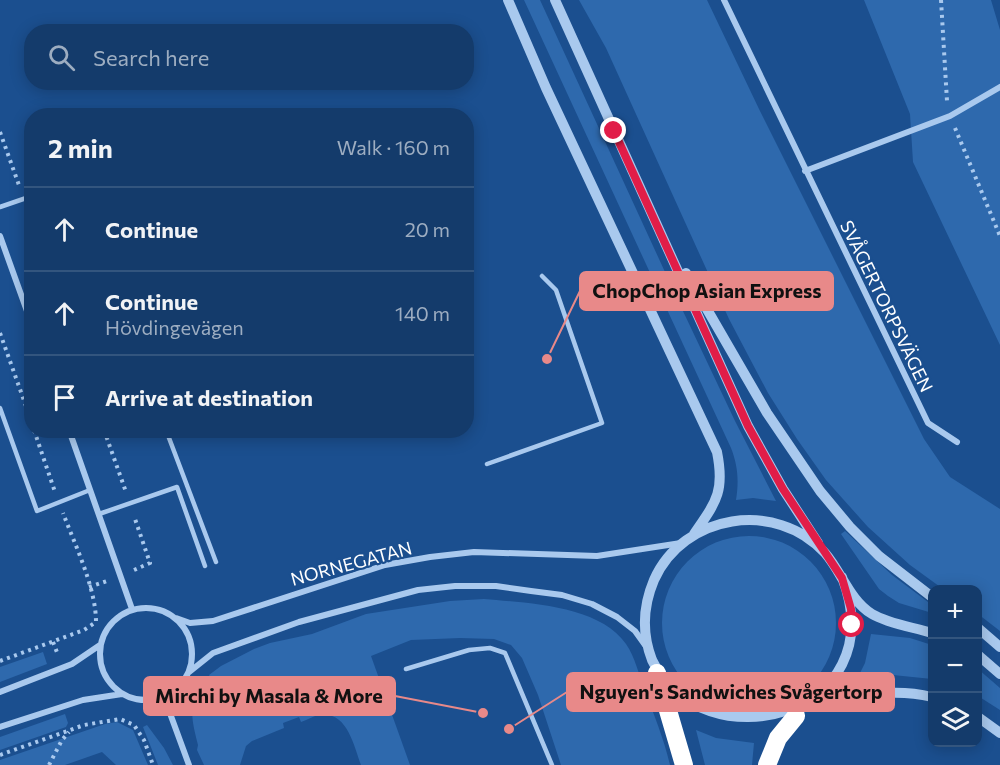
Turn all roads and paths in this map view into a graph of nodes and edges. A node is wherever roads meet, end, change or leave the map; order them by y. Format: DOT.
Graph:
graph roads {
  1 [pos="508,0"];
  2 [pos="555,0"];
  3 [pos="724,0"];
  4 [pos="1000,87"];
  5 [pos="1,135"];
  6 [pos="805,171"];
  7 [pos="24,198"];
  8 [pos="0,207"];
  9 [pos="659,228"];
  10 [pos="0,236"];
  11 [pos="542,276"];
  12 [pos="24,303"];
  13 [pos="0,333"];
  14 [pos="24,400"];
  15 [pos="0,408"];
  16 [pos="37,438"];
  17 [pos="72,438"];
  18 [pos="169,438"];
  19 [pos="957,442"];
  20 [pos="487,464"];
  21 [pos="90,490"];
  22 [pos="59,501"];
  23 [pos="99,514"];
  24 [pos="694,534"];
  25 [pos="682,543"];
  26 [pos="825,554"];
  27 [pos="216,562"];
  28 [pos="205,566"];
  29 [pos="842,578"];
  30 [pos="928,593"];
  31 [pos="132,609"];
  32 [pos="176,618"];
  33 [pos="928,631"];
  34 [pos="982,631"];
  35 [pos="53,642"];
  36 [pos="100,645"];
  37 [pos="1000,647"];
  38 [pos="648,649"];
  39 [pos="982,658"];
  40 [pos="0,661"];
  41 [pos="63,668"];
  42 [pos="406,669"];
  43 [pos="188,673"];
  44 [pos="657,673"];
  45 [pos="1000,674"];
  46 [pos="0,692"];
  47 [pos="122,694"];
  48 [pos="928,696"];
  49 [pos="164,697"];
  50 [pos="76,702"];
  51 [pos="802,712"];
  52 [pos="982,720"];
  53 [pos="84,725"];
  54 [pos="0,727"];
  55 [pos="72,730"];
  56 [pos="1000,733"];
  57 [pos="0,755"];
  58 [pos="49,765"];
  59 [pos="153,765"];
  60 [pos="189,765"];
  61 [pos="552,765"];
  62 [pos="684,765"];
  63 [pos="767,765"];
  1 -- 24 [label="street"];
  2 -- 9 [label="street"];
  3 -- 6 [label="street, SVÅGERTORPSVÄGEN"];
  4 -- 6 [label="street"];
  5 -- 7 [label="path"];
  6 -- 19 [label="street, SVÅGERTORPSVÄGEN"];
  7 -- 8 [label="lane"];
  9 -- 26 [label="street"];
  9 -- 30 [label="street"];
  10 -- 12 [label="street"];
  11 -- 20 [label="lane"];
  13 -- 14 [label="path"];
  15 -- 22 [label="lane"];
  16 -- 22 [label="path"];
  17 -- 21 [label="street"];
  18 -- 27 [label="lane"];
  21 -- 22 [label="lane"];
  21 -- 23 [label="street"];
  22 -- 35 [label="path"];
  23 -- 28 [label="lane"];
  23 -- 31 [label="street"];
  24 -- 25 [label="street"];
  24 -- 26 [label="street"];
  25 -- 32 [label="street, NORNEGATAN"];
  25 -- 38 [label="street"];
  26 -- 29 [label="street"];
  29 -- 33 [label="street"];
  29 -- 51 [label="street"];
  31 -- 32 [label="street"];
  31 -- 36 [label="street"];
  32 -- 43 [label="street"];
  34 -- 37 [label="street"];
  35 -- 40 [label="path"];
  35 -- 41 [label="path"];
  36 -- 41 [label="street"];
  36 -- 47 [label="street"];
  38 -- 43 [label="street"];
  38 -- 44 [label="street"];
  39 -- 45 [label="street"];
  41 -- 46 [label="street"];
  42 -- 61 [label="lane"];
  43 -- 49 [label="street"];
  44 -- 51 [label="street"];
  44 -- 62 [label="highway"];
  47 -- 49 [label="street"];
  47 -- 50 [label="street"];
  48 -- 51 [label="street"];
  49 -- 60 [label="street"];
  50 -- 53 [label="path"];
  50 -- 54 [label="street"];
  51 -- 63 [label="highway"];
  52 -- 56 [label="street"];
  53 -- 55 [label="path"];
  53 -- 59 [label="path"];
  55 -- 57 [label="path"];
  55 -- 58 [label="path"];
}
